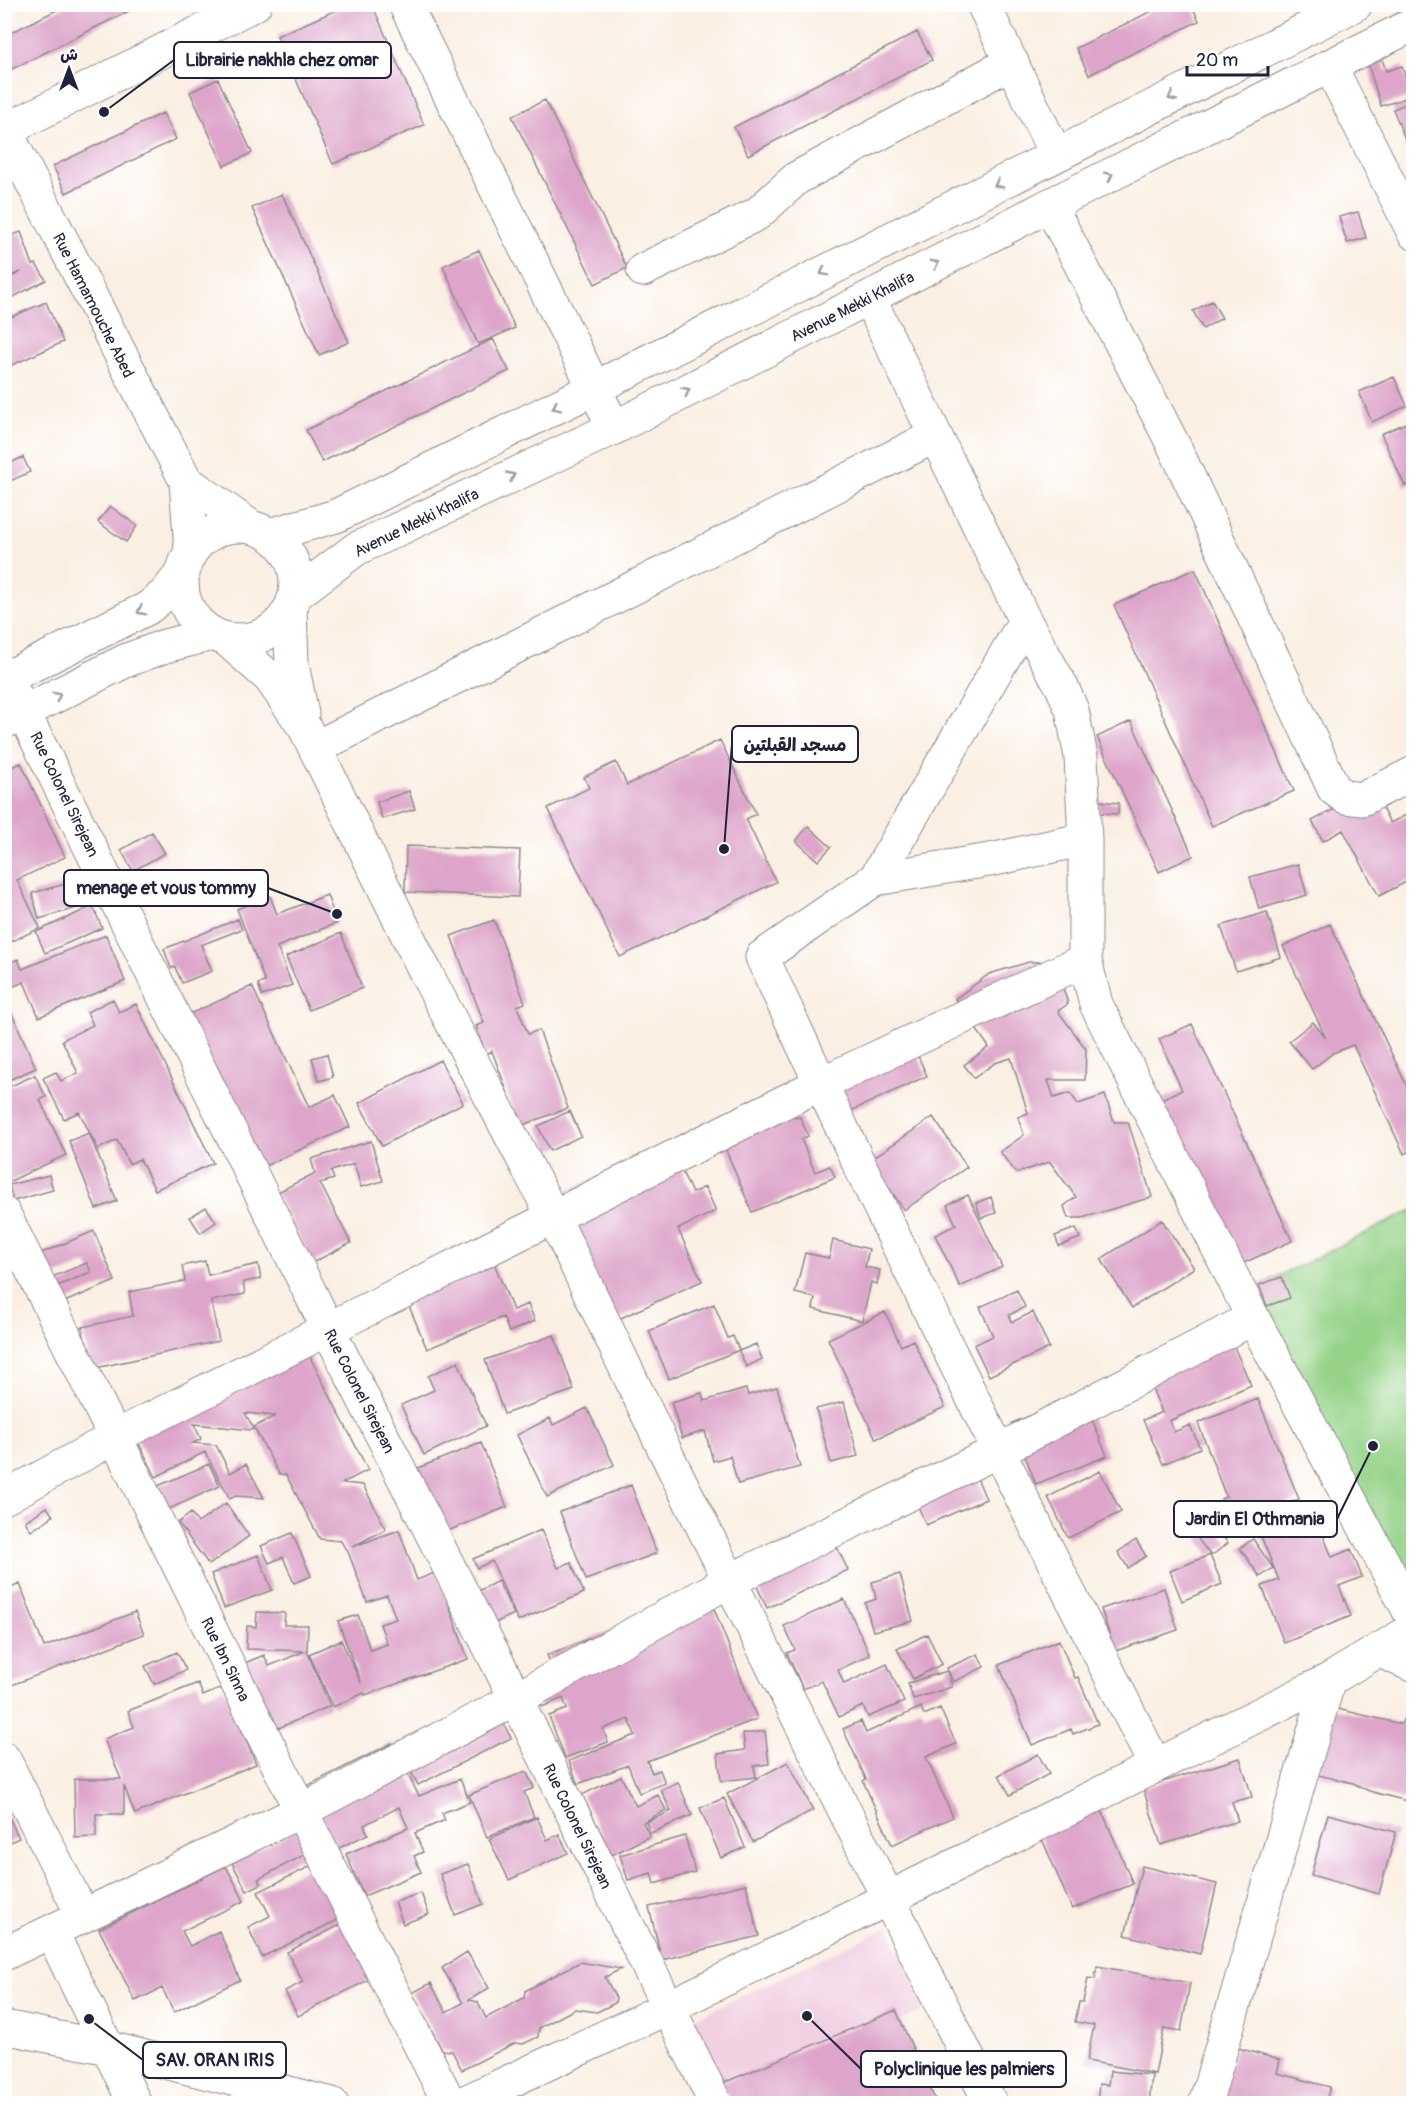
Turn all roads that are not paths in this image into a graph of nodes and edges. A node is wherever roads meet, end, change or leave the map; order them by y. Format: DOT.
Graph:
graph roads {
  1 [pos="255,4"];
  2 [pos="405,4"];
  3 [pos="983,4"];
  4 [pos="1356,4"];
  5 [pos="1413,24"];
  6 [pos="1012,62"];
  7 [pos="1330,66"];
  8 [pos="5,129"];
  9 [pos="1056,155"];
  10 [pos="1050,205"];
  11 [pos="1413,233"];
  12 [pos="643,270"];
  13 [pos="869,298"];
  14 [pos="594,388"];
  15 [pos="614,428"];
  16 [pos="935,436"];
  17 [pos="186,481"];
  18 [pos="261,531"];
  19 [pos="187,562"];
  20 [pos="293,602"];
  21 [pos="1025,621"];
  22 [pos="219,637"];
  23 [pos="5,676"];
  24 [pos="14,717"];
  25 [pos="310,738"];
  26 [pos="1413,773"];
  27 [pos="1085,839"];
  28 [pos="875,879"];
  29 [pos="1085,960"];
  30 [pos="820,1084"];
  31 [pos="4,1214"];
  32 [pos="554,1218"];
  33 [pos="1253,1318"];
  34 [pos="328,1329"];
  35 [pos="115,1437"];
  36 [pos="998,1451"];
  37 [pos="4,1498"];
  38 [pos="731,1580"];
  39 [pos="1413,1620"];
  40 [pos="1413,1629"];
  41 [pos="1377,1650"];
  42 [pos="1413,1666"];
  43 [pos="1329,1680"];
  44 [pos="516,1699"];
  45 [pos="4,1759"];
  46 [pos="1155,1765"];
  47 [pos="13,1800"];
  48 [pos="301,1811"];
  49 [pos="888,1898"];
  50 [pos="83,1916"];
  51 [pos="52,1933"];
  52 [pos="4,1954"];
  53 [pos="667,2008"];
  54 [pos="4,2027"];
  55 [pos="109,2048"];
  56 [pos="135,2103"];
  57 [pos="332,2103"];
  58 [pos="450,2103"];
  59 [pos="461,2103"];
  60 [pos="716,2103"];
  61 [pos="991,2103"];
  62 [pos="1204,2103"];
  1 -- 8 [label="street"];
  2 -- 14 [label="street"];
  3 -- 6 [label="street"];
  4 -- 9 [label="street, one-way"];
  5 -- 7 [label="street, Avenue Mekki Khalifa"];
  6 -- 9 [label="street"];
  6 -- 12 [label="street"];
  10 -- 7 [label="street, Avenue Mekki Khalifa, one-way"];
  7 -- 11 [label="street"];
  8 -- 17 [label="street, Rue Hamamouche Abed"];
  9 -- 14 [label="street, one-way"];
  13 -- 10 [label="street, Avenue Mekki Khalifa, one-way"];
  10 -- 26 [label="street"];
  15 -- 13 [label="street, Avenue Mekki Khalifa, one-way"];
  13 -- 16 [label="street"];
  14 -- 15 [label="street"];
  14 -- 18 [label="street, one-way"];
  20 -- 15 [label="street, Avenue Mekki Khalifa, one-way"];
  16 -- 21 [label="street"];
  16 -- 25 [label="street"];
  17 -- 18 [label="street"];
  17 -- 19 [label="street"];
  18 -- 19 [label="street"];
  18 -- 20 [label="street"];
  19 -- 22 [label="street"];
  19 -- 23 [label="street, one-way"];
  20 -- 22 [label="street"];
  20 -- 25 [label="street"];
  21 -- 27 [label="street"];
  21 -- 28 [label="street"];
  24 -- 22 [label="street, one-way"];
  22 -- 25 [label="street"];
  23 -- 24 [label="street, Rue Colonel Sirejean"];
  24 -- 34 [label="street, Rue Colonel Sirejean"];
  25 -- 32 [label="street"];
  27 -- 28 [label="street"];
  27 -- 29 [label="street"];
  28 -- 30 [label="street"];
  29 -- 30 [label="street"];
  29 -- 33 [label="street"];
  30 -- 32 [label="street"];
  30 -- 36 [label="street"];
  31 -- 35 [label="street, Rue Ibn Sinna"];
  32 -- 34 [label="street"];
  32 -- 38 [label="street"];
  33 -- 36 [label="street"];
  33 -- 39 [label="street"];
  34 -- 35 [label="street"];
  34 -- 44 [label="street, Rue Colonel Sirejean"];
  35 -- 37 [label="street"];
  35 -- 48 [label="street, Rue Ibn Sinna"];
  36 -- 38 [label="street"];
  36 -- 46 [label="street"];
  38 -- 44 [label="street"];
  38 -- 49 [label="street"];
  40 -- 41 [label="street"];
  41 -- 42 [label="street"];
  41 -- 43 [label="street"];
  43 -- 46 [label="street"];
  43 -- 62 [label="street"];
  44 -- 48 [label="street"];
  44 -- 53 [label="street, Rue Colonel Sirejean"];
  45 -- 47 [label="street"];
  46 -- 49 [label="street"];
  47 -- 50 [label="street"];
  48 -- 50 [label="street"];
  48 -- 58 [label="street, Rue Ibn Sinna"];
  49 -- 53 [label="street"];
  49 -- 61 [label="street"];
  50 -- 51 [label="street"];
  51 -- 52 [label="street"];
  51 -- 55 [label="street"];
  53 -- 59 [label="street"];
  53 -- 60 [label="street, Rue Colonel Sirejean"];
  54 -- 55 [label="street"];
  55 -- 56 [label="street"];
  55 -- 57 [label="street"];
}
